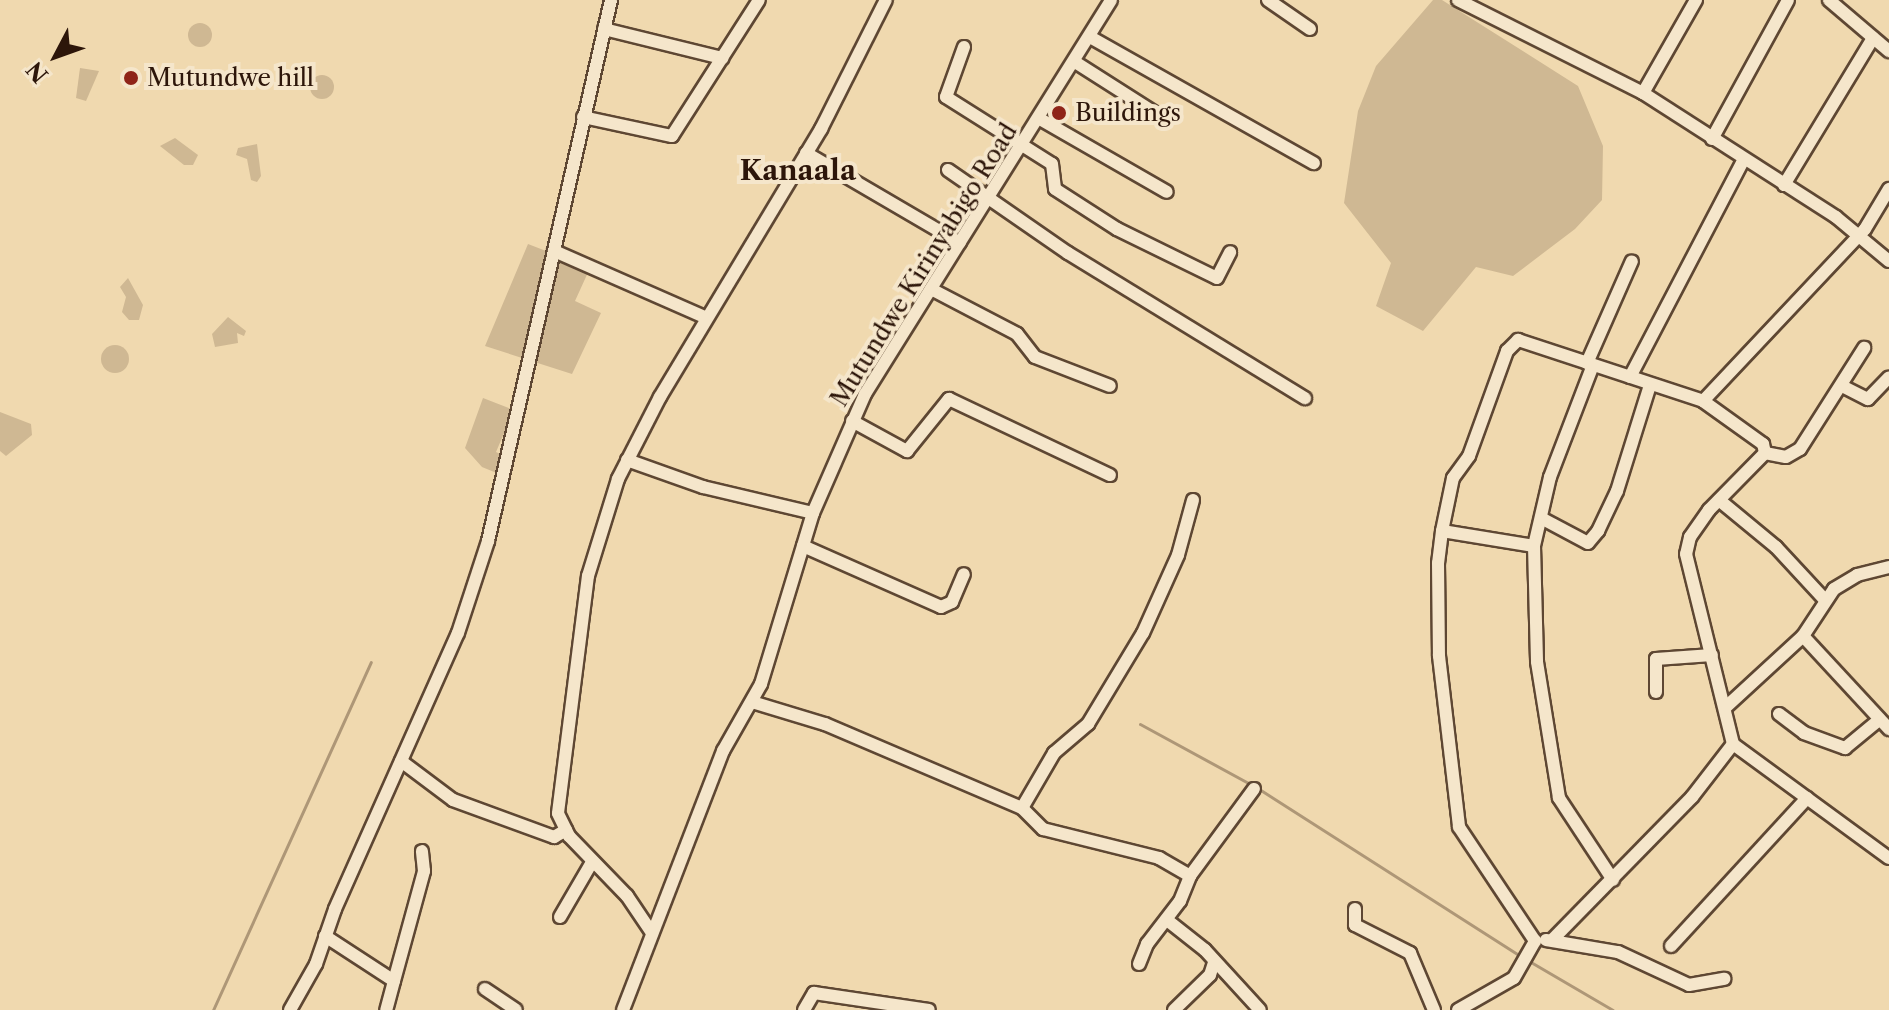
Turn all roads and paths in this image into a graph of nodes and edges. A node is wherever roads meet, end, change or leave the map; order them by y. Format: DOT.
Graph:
graph roads {
  1 [pos="611,0"];
  2 [pos="759,0"];
  3 [pos="886,0"];
  4 [pos="1111,0"];
  5 [pos="1268,0"];
  6 [pos="1458,0"];
  7 [pos="1696,0"];
  8 [pos="1788,0"];
  9 [pos="1829,0"];
  10 [pos="604,29"];
  11 [pos="1310,29"];
  12 [pos="1090,37"];
  13 [pos="1873,38"];
  14 [pos="964,47"];
  15 [pos="1889,51"];
  16 [pos="722,58"];
  17 [pos="1075,62"];
  18 [pos="1643,93"];
  19 [pos="583,117"];
  20 [pos="1040,119"];
  21 [pos="1166,120"];
  22 [pos="1712,139"];
  23 [pos="1023,144"];
  24 [pos="806,153"];
  25 [pos="1744,159"];
  26 [pos="1314,163"];
  27 [pos="948,170"];
  28 [pos="1784,185"];
  29 [pos="1889,189"];
  30 [pos="1167,192"];
  31 [pos="990,198"];
  32 [pos="1858,236"];
  33 [pos="960,243"];
  34 [pos="554,251"];
  35 [pos="1230,252"];
  36 [pos="1632,261"];
  37 [pos="1889,261"];
  38 [pos="931,289"];
  39 [pos="704,317"];
  40 [pos="1864,348"];
  41 [pos="1590,364"];
  42 [pos="1630,377"];
  43 [pos="1889,377"];
  44 [pos="1650,385"];
  45 [pos="1110,386"];
  46 [pos="1842,386"];
  47 [pos="1305,398"];
  48 [pos="1703,401"];
  49 [pos="852,421"];
  50 [pos="1765,453"];
  51 [pos="627,460"];
  52 [pos="1110,475"];
  53 [pos="1193,500"];
  54 [pos="1719,500"];
  55 [pos="813,513"];
  56 [pos="1541,518"];
  57 [pos="1442,531"];
  58 [pos="803,546"];
  59 [pos="1534,546"];
  60 [pos="1886,573"];
  61 [pos="964,574"];
  62 [pos="1825,600"];
  63 [pos="1803,636"];
  64 [pos="1712,655"];
  65 [pos="1656,692"];
  66 [pos="752,702"];
  67 [pos="1727,706"];
  68 [pos="1779,714"];
  69 [pos="1880,719"];
  70 [pos="1889,729"];
  71 [pos="1733,744"];
  72 [pos="401,761"];
  73 [pos="1254,789"];
  74 [pos="1807,798"];
  75 [pos="1022,808"];
  76 [pos="566,830"];
  77 [pos="422,851"];
  78 [pos="1889,858"];
  79 [pos="592,862"];
  80 [pos="1190,876"];
  81 [pos="1613,880"];
  82 [pos="1355,909"];
  83 [pos="560,917"];
  84 [pos="1167,920"];
  85 [pos="652,933"];
  86 [pos="325,936"];
  87 [pos="1552,940"];
  88 [pos="1535,941"];
  89 [pos="1671,946"];
  90 [pos="1214,963"];
  91 [pos="1139,964"];
  92 [pos="1724,979"];
  93 [pos="394,981"];
  94 [pos="485,989"];
  95 [pos="625,1009"];
  96 [pos="290,1010"];
  97 [pos="386,1010"];
  98 [pos="516,1010"];
  99 [pos="804,1010"];
  100 [pos="929,1010"];
  101 [pos="1174,1010"];
  102 [pos="1260,1010"];
  103 [pos="1434,1010"];
  104 [pos="1458,1010"];
  1 -- 10 [label="street"];
  2 -- 16 [label="street"];
  3 -- 24 [label="street"];
  4 -- 12 [label="street, Mutundwe Kirinyabigo Road"];
  5 -- 11 [label="street"];
  6 -- 18 [label="street"];
  7 -- 18 [label="street"];
  8 -- 22 [label="street"];
  9 -- 13 [label="street"];
  10 -- 16 [label="street"];
  10 -- 19 [label="street"];
  12 -- 17 [label="street, Mutundwe Kirinyabigo Road"];
  12 -- 26 [label="street"];
  13 -- 15 [label="street"];
  13 -- 28 [label="street"];
  14 -- 23 [label="street"];
  16 -- 19 [label="street"];
  17 -- 20 [label="street, Mutundwe Kirinyabigo Road"];
  17 -- 21 [label="street"];
  18 -- 22 [label="street"];
  19 -- 34 [label="street"];
  20 -- 23 [label="street, Mutundwe Kirinyabigo Road"];
  20 -- 30 [label="street"];
  22 -- 25 [label="street"];
  23 -- 31 [label="street, Mutundwe Kirinyabigo Road"];
  23 -- 35 [label="street"];
  24 -- 33 [label="street"];
  24 -- 39 [label="street"];
  25 -- 28 [label="street"];
  25 -- 42 [label="street"];
  27 -- 31 [label="street"];
  28 -- 32 [label="street"];
  29 -- 32 [label="street"];
  31 -- 33 [label="street, Mutundwe Kirinyabigo Road"];
  31 -- 47 [label="street"];
  32 -- 37 [label="street"];
  32 -- 48 [label="street"];
  33 -- 38 [label="street, Mutundwe Kirinyabigo Road"];
  34 -- 39 [label="street"];
  34 -- 72 [label="street"];
  36 -- 41 [label="street"];
  38 -- 45 [label="street"];
  38 -- 49 [label="street, Mutundwe Kirinyabigo Road"];
  39 -- 51 [label="street"];
  40 -- 46 [label="street"];
  41 -- 42 [label="street"];
  41 -- 56 [label="street"];
  41 -- 57 [label="street"];
  42 -- 44 [label="street"];
  43 -- 46 [label="street"];
  44 -- 48 [label="street"];
  44 -- 56 [label="street"];
  46 -- 50 [label="street"];
  48 -- 50 [label="street"];
  49 -- 52 [label="street"];
  49 -- 55 [label="street, Mutundwe Kirinyabigo Road"];
  50 -- 54 [label="street"];
  51 -- 55 [label="street"];
  51 -- 76 [label="street"];
  53 -- 75 [label="street"];
  54 -- 62 [label="street"];
  54 -- 64 [label="street"];
  55 -- 58 [label="street, Mutundwe Kirinyabigo Road"];
  56 -- 59 [label="street"];
  57 -- 59 [label="street"];
  57 -- 88 [label="street"];
  58 -- 61 [label="street"];
  58 -- 66 [label="street, Mutundwe Kirinyabigo Road"];
  59 -- 81 [label="street"];
  60 -- 62 [label="street"];
  62 -- 63 [label="street"];
  63 -- 67 [label="street"];
  63 -- 69 [label="street"];
  64 -- 65 [label="street"];
  64 -- 67 [label="street"];
  66 -- 75 [label="street"];
  66 -- 85 [label="street, Mutundwe Kirinyabigo Road"];
  67 -- 71 [label="street"];
  68 -- 69 [label="street"];
  69 -- 70 [label="street"];
  71 -- 74 [label="street"];
  71 -- 81 [label="street"];
  72 -- 76 [label="street"];
  72 -- 86 [label="street"];
  73 -- 80 [label="street"];
  74 -- 78 [label="street"];
  74 -- 89 [label="street"];
  75 -- 80 [label="street"];
  76 -- 79 [label="street"];
  77 -- 93 [label="street"];
  79 -- 83 [label="street"];
  79 -- 85 [label="street"];
  80 -- 84 [label="street"];
  81 -- 87 [label="street"];
  82 -- 103 [label="street"];
  84 -- 90 [label="street"];
  84 -- 91 [label="street"];
  85 -- 95 [label="street, Mutundwe Kirinyabigo Road"];
  86 -- 93 [label="street"];
  86 -- 96 [label="street"];
  87 -- 88 [label="street"];
  87 -- 92 [label="street"];
  88 -- 104 [label="street"];
  90 -- 101 [label="street"];
  90 -- 102 [label="street"];
  93 -- 97 [label="street"];
  94 -- 98 [label="street"];
  99 -- 100 [label="street"];
}
